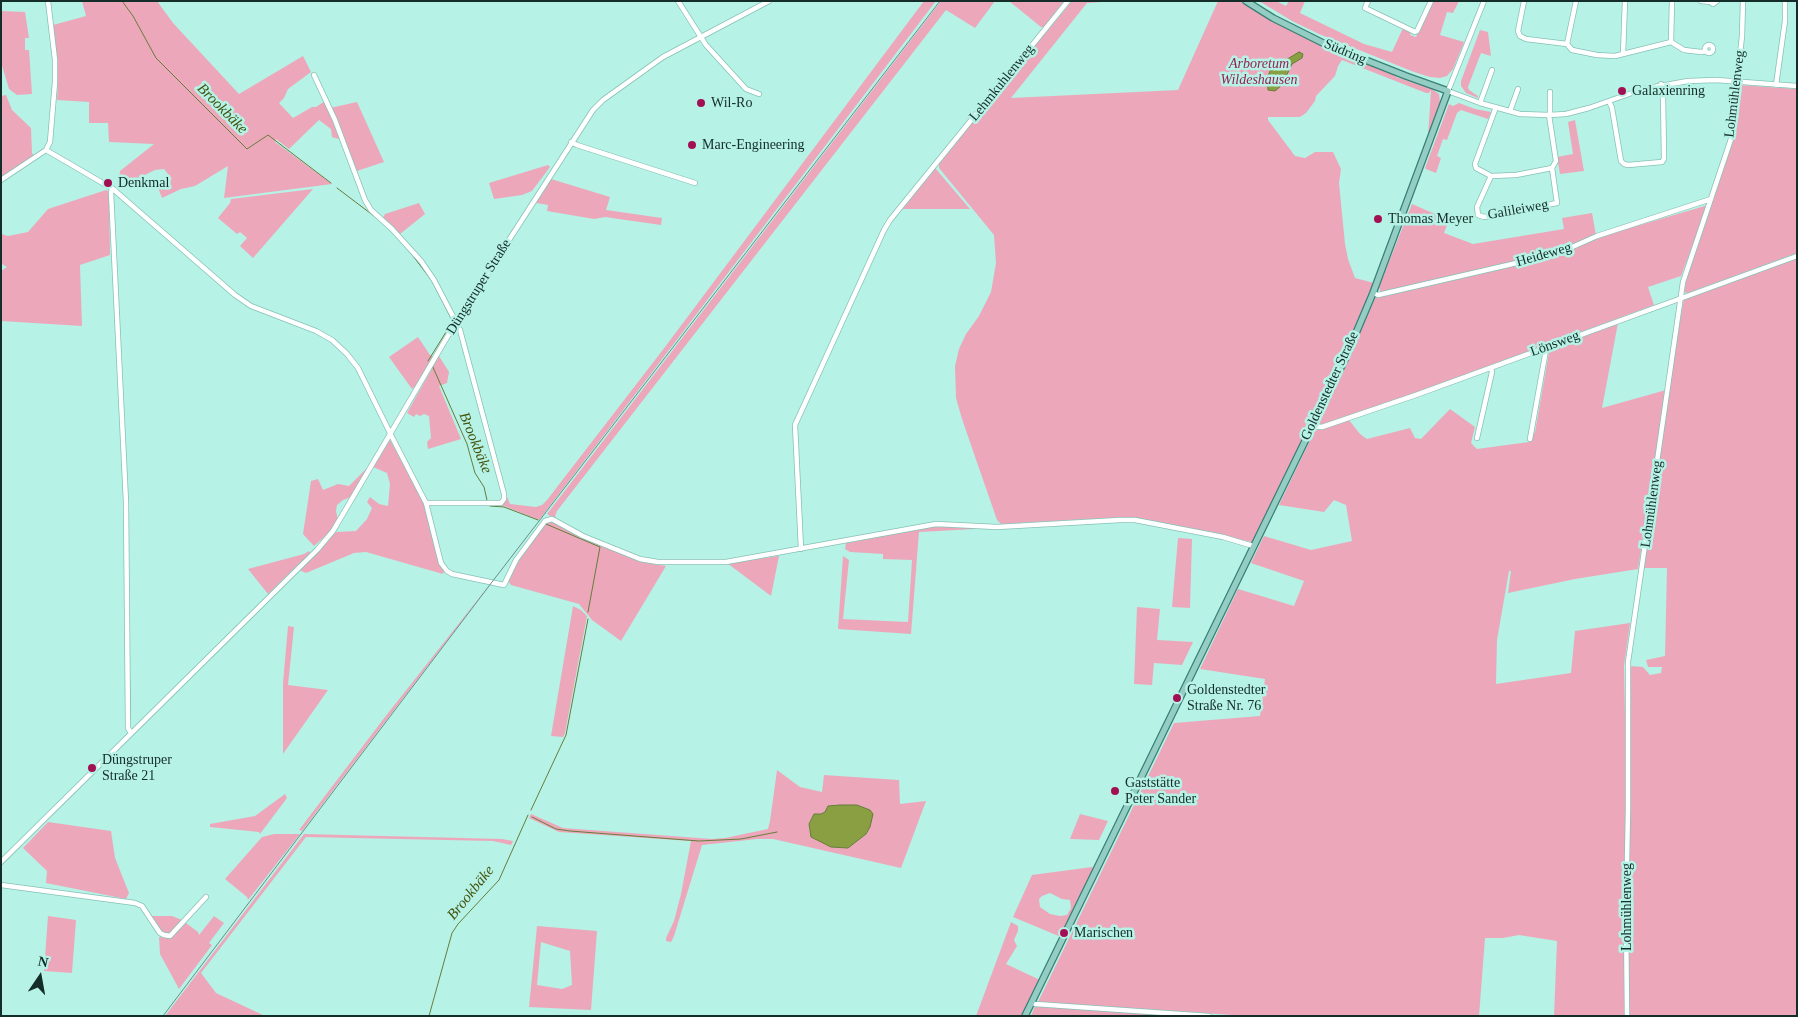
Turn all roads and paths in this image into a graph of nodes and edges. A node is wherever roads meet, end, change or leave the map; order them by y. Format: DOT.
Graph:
graph roads {
  1 [pos="48,1"];
  2 [pos="678,1"];
  3 [pos="769,1"];
  4 [pos="1068,1"];
  5 [pos="1246,1"];
  6 [pos="1368,1"];
  7 [pos="1431,1"];
  8 [pos="1484,1"];
  9 [pos="1524,1"];
  10 [pos="1576,1"];
  11 [pos="1625,1"];
  12 [pos="1672,1"];
  13 [pos="1701,1"];
  14 [pos="1717,1"];
  15 [pos="1742,1"];
  16 [pos="1785,1"];
  17 [pos="1710,2"];
  18 [pos="701,36"];
  19 [pos="1671,42"];
  20 [pos="1567,44"];
  21 [pos="1706,51"];
  22 [pos="1623,54"];
  23 [pos="1492,70"];
  24 [pos="314,75"];
  25 [pos="1736,82"];
  26 [pos="1662,84"];
  27 [pos="1776,85"];
  28 [pos="1797,86"];
  29 [pos="1518,90"];
  30 [pos="1448,91"];
  31 [pos="1550,92"];
  32 [pos="759,94"];
  33 [pos="1609,101"];
  34 [pos="1480,103"];
  35 [pos="1496,107"];
  36 [pos="1510,111"];
  37 [pos="1549,115"];
  38 [pos="572,142"];
  39 [pos="46,150"];
  40 [pos="1552,168"];
  41 [pos="1491,176"];
  42 [pos="1,180"];
  43 [pos="695,182"];
  44 [pos="113,188"];
  45 [pos="1711,199"];
  46 [pos="1797,256"];
  47 [pos="1372,293"];
  48 [pos="1682,297"];
  49 [pos="456,322"];
  50 [pos="1545,347"];
  51 [pos="1491,368"];
  52 [pos="1312,426"];
  53 [pos="391,434"];
  54 [pos="1477,438"];
  55 [pos="1530,439"];
  56 [pos="426,503"];
  57 [pos="1253,546"];
  58 [pos="801,549"];
  59 [pos="131,733"];
  60 [pos="1,862"];
  61 [pos="1,884"];
  62 [pos="206,897"];
  63 [pos="1032,1002"];
  64 [pos="1025,1016"];
  65 [pos="1210,1016"];
  66 [pos="1628,1016"];
  1 -- 39 [label="street"];
  2 -- 18 [label="street"];
  3 -- 18 [label="street, Düngstruper Straße"];
  4 -- 58 [label="street, Lehmkuhlenweg"];
  5 -- 30 [label="main road, Südring"];
  6 -- 7 [label="street"];
  8 -- 30 [label="street, Goldenstedter Straße"];
  9 -- 20 [label="street"];
  10 -- 20 [label="street"];
  11 -- 22 [label="street"];
  12 -- 19 [label="street"];
  13 -- 17 [label="street"];
  14 -- 17 [label="street"];
  15 -- 25 [label="street, Lohmühlenweg"];
  16 -- 27 [label="street"];
  18 -- 32 [label="street"];
  18 -- 38 [label="street, Düngstruper Straße"];
  19 -- 21 [label="street"];
  19 -- 22 [label="street"];
  20 -- 22 [label="street"];
  23 -- 34 [label="street"];
  24 -- 49 [label="street"];
  25 -- 26 [label="street"];
  25 -- 27 [label="street"];
  25 -- 45 [label="street, Lohmühlenweg"];
  26 -- 33 [label="street"];
  26 -- 33 [label="street"];
  27 -- 28 [label="street"];
  29 -- 36 [label="street"];
  30 -- 34 [label="street"];
  30 -- 47 [label="main road, Goldenstedter Straße"];
  31 -- 37 [label="street"];
  33 -- 37 [label="street"];
  34 -- 35 [label="street"];
  35 -- 36 [label="street"];
  35 -- 41 [label="street"];
  36 -- 37 [label="street"];
  37 -- 40 [label="street"];
  38 -- 43 [label="street"];
  38 -- 49 [label="street, Düngstruper Straße"];
  39 -- 42 [label="street"];
  39 -- 44 [label="street"];
  40 -- 41 [label="street"];
  40 -- 41 [label="street, Galileiweg"];
  44 -- 53 [label="street"];
  44 -- 59 [label="street"];
  45 -- 47 [label="street, Heideweg"];
  45 -- 48 [label="street, Lohmühlenweg"];
  46 -- 48 [label="street, Lönsweg"];
  47 -- 52 [label="main road, Goldenstedter Straße"];
  48 -- 50 [label="street, Lönsweg"];
  48 -- 66 [label="street, Lohmühlenweg"];
  49 -- 53 [label="street, Düngstruper Straße"];
  49 -- 56 [label="street"];
  50 -- 51 [label="street, Lönsweg"];
  50 -- 55 [label="street"];
  51 -- 52 [label="street, Lönsweg"];
  51 -- 54 [label="street"];
  52 -- 57 [label="main road, Goldenstedter Straße"];
  53 -- 56 [label="street"];
  53 -- 59 [label="street, Düngstruper Straße"];
  56 -- 58 [label="street"];
  57 -- 58 [label="street"];
  57 -- 63 [label="main road, Goldenstedter Straße"];
  59 -- 60 [label="street, Düngstruper Straße"];
  61 -- 62 [label="street"];
  63 -- 64 [label="main road, Goldenstedter Straße"];
  63 -- 65 [label="street"];
}
